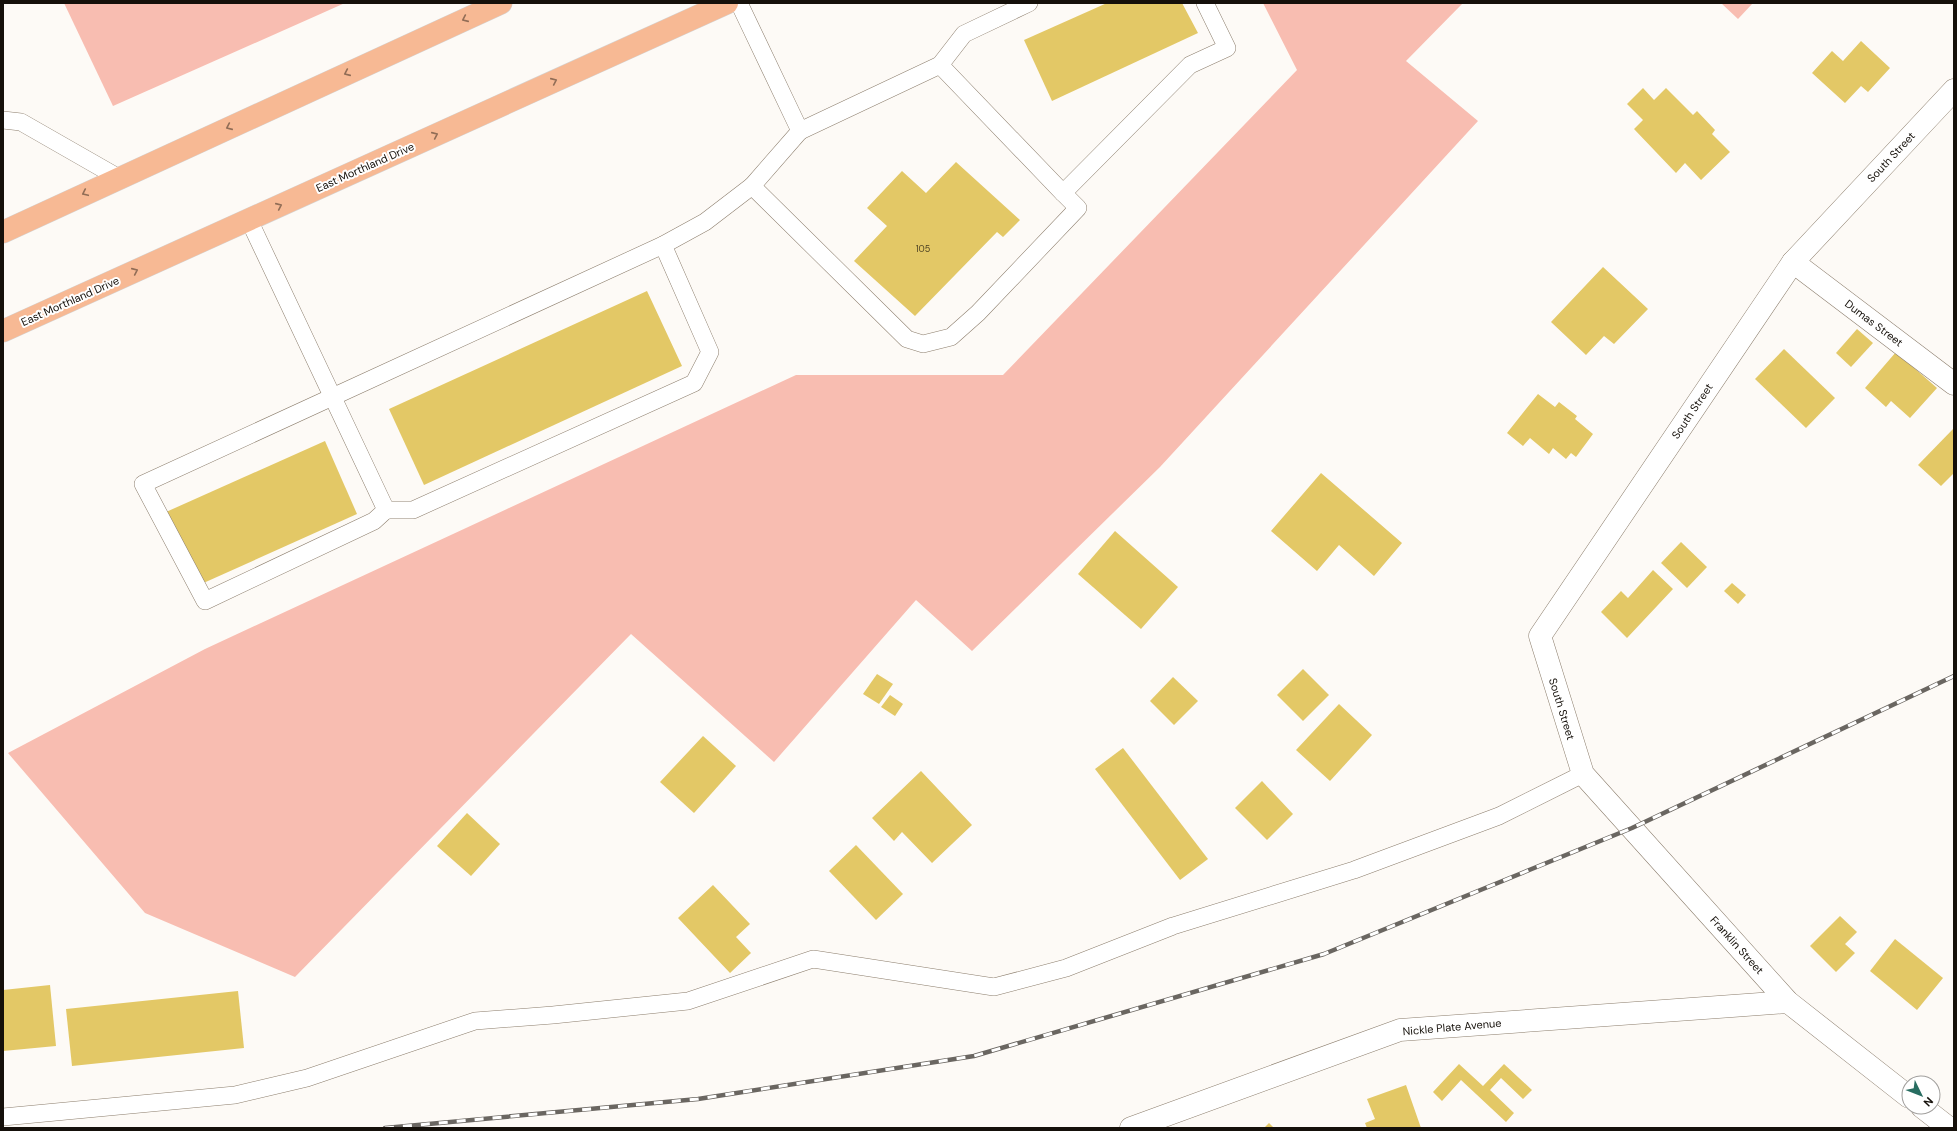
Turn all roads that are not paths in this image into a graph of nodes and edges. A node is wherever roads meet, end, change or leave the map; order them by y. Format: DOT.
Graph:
graph roads {
  1 [pos="501,3"];
  2 [pos="727,3"];
  3 [pos="739,3"];
  4 [pos="1029,3"];
  5 [pos="1205,3"];
  6 [pos="940,65"];
  7 [pos="1954,90"];
  8 [pos="3,120"];
  9 [pos="800,131"];
  10 [pos="119,178"];
  11 [pos="752,186"];
  12 [pos="1063,193"];
  13 [pos="249,220"];
  14 [pos="3,232"];
  15 [pos="663,245"];
  16 [pos="1793,262"];
  17 [pos="3,331"];
  18 [pos="1954,384"];
  19 [pos="334,397"];
  20 [pos="386,510"];
  21 [pos="1583,774"];
  22 [pos="1788,1002"];
  23 [pos="1901,1091"];
  24 [pos="1932,1115"];
  25 [pos="3,1117"];
  26 [pos="1131,1128"];
  27 [pos="1949,1128"];
  1 -- 10 [label="highway, one-way"];
  13 -- 2 [label="highway, East Morthland Drive, one-way"];
  3 -- 9 [label="lane"];
  4 -- 6 [label="lane"];
  5 -- 12 [label="lane"];
  6 -- 9 [label="lane"];
  6 -- 12 [label="lane"];
  7 -- 16 [label="street, South Street"];
  8 -- 10 [label="lane"];
  9 -- 11 [label="lane"];
  10 -- 14 [label="highway, one-way"];
  11 -- 12 [label="lane"];
  11 -- 15 [label="lane"];
  17 -- 13 [label="highway, East Morthland Drive, one-way"];
  13 -- 19 [label="lane"];
  15 -- 19 [label="lane"];
  15 -- 20 [label="lane"];
  16 -- 18 [label="street, Dumas Street"];
  16 -- 21 [label="street, South Street"];
  19 -- 20 [label="lane"];
  19 -- 20 [label="lane"];
  21 -- 22 [label="street, Franklin Street"];
  21 -- 25 [label="lane"];
  22 -- 23 [label="street, Franklin Street"];
  22 -- 26 [label="street, Nickle Plate Avenue"];
  24 -- 27 [label="street"];
}
